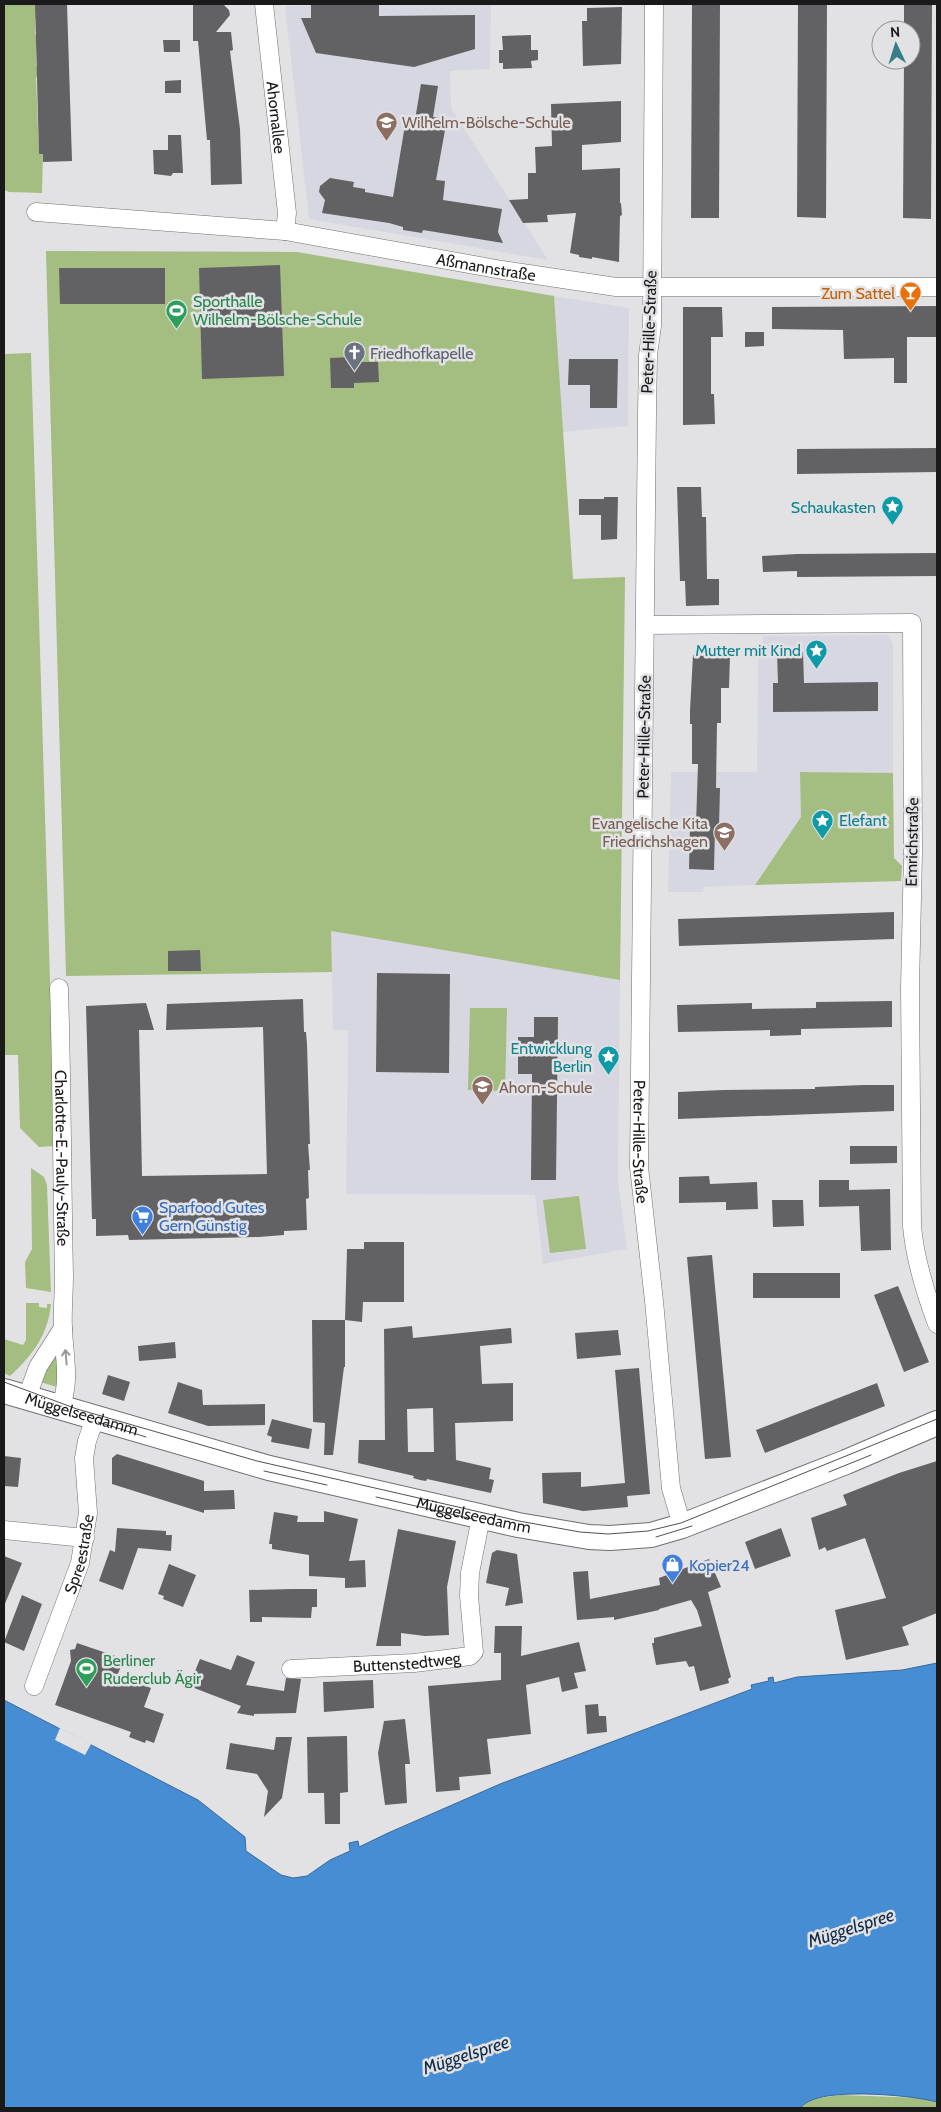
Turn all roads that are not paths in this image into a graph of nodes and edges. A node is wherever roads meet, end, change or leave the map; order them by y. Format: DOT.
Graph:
graph roads {
  1 [pos="264,4"];
  2 [pos="654,4"];
  3 [pos="36,212"];
  4 [pos="285,232"];
  5 [pos="937,286"];
  6 [pos="651,288"];
  7 [pos="645,625"];
  8 [pos="59,988"];
  9 [pos="937,1324"];
  10 [pos="63,1328"];
  11 [pos="4,1391"];
  12 [pos="27,1397"];
  13 [pos="60,1408"];
  14 [pos="95,1418"];
  15 [pos="937,1423"];
  16 [pos="481,1517"];
  17 [pos="682,1526"];
  18 [pos="4,1530"];
  19 [pos="84,1538"];
  20 [pos="291,1669"];
  21 [pos="34,1686"];
  1 -- 4 [label="street, Ahornallee"];
  2 -- 6 [label="street, Peter-Hille-Straße"];
  3 -- 4 [label="street, Aßmannstraße"];
  4 -- 6 [label="street, Aßmannstraße"];
  5 -- 6 [label="street, Aßmannstraße"];
  6 -- 7 [label="street, Peter-Hille-Straße"];
  7 -- 9 [label="street, Emrichstraße"];
  7 -- 17 [label="street, Peter-Hille-Straße"];
  8 -- 10 [label="street, Charlotte-E.-Pauly-Straße"];
  10 -- 12 [label="street"];
  13 -- 10 [label="street, Charlotte-E.-Pauly-Straße, one-way"];
  11 -- 12 [label="main road, Müggelseedamm"];
  12 -- 13 [label="main road, Müggelseedamm"];
  13 -- 14 [label="main road, Müggelseedamm"];
  14 -- 16 [label="main road, Müggelseedamm"];
  14 -- 19 [label="street, Spreestraße"];
  15 -- 17 [label="main road, Müggelseedamm"];
  16 -- 17 [label="main road, Müggelseedamm"];
  16 -- 20 [label="street, Buttenstedtweg"];
  18 -- 19 [label="street"];
  19 -- 21 [label="street, Spreestraße"];
}
